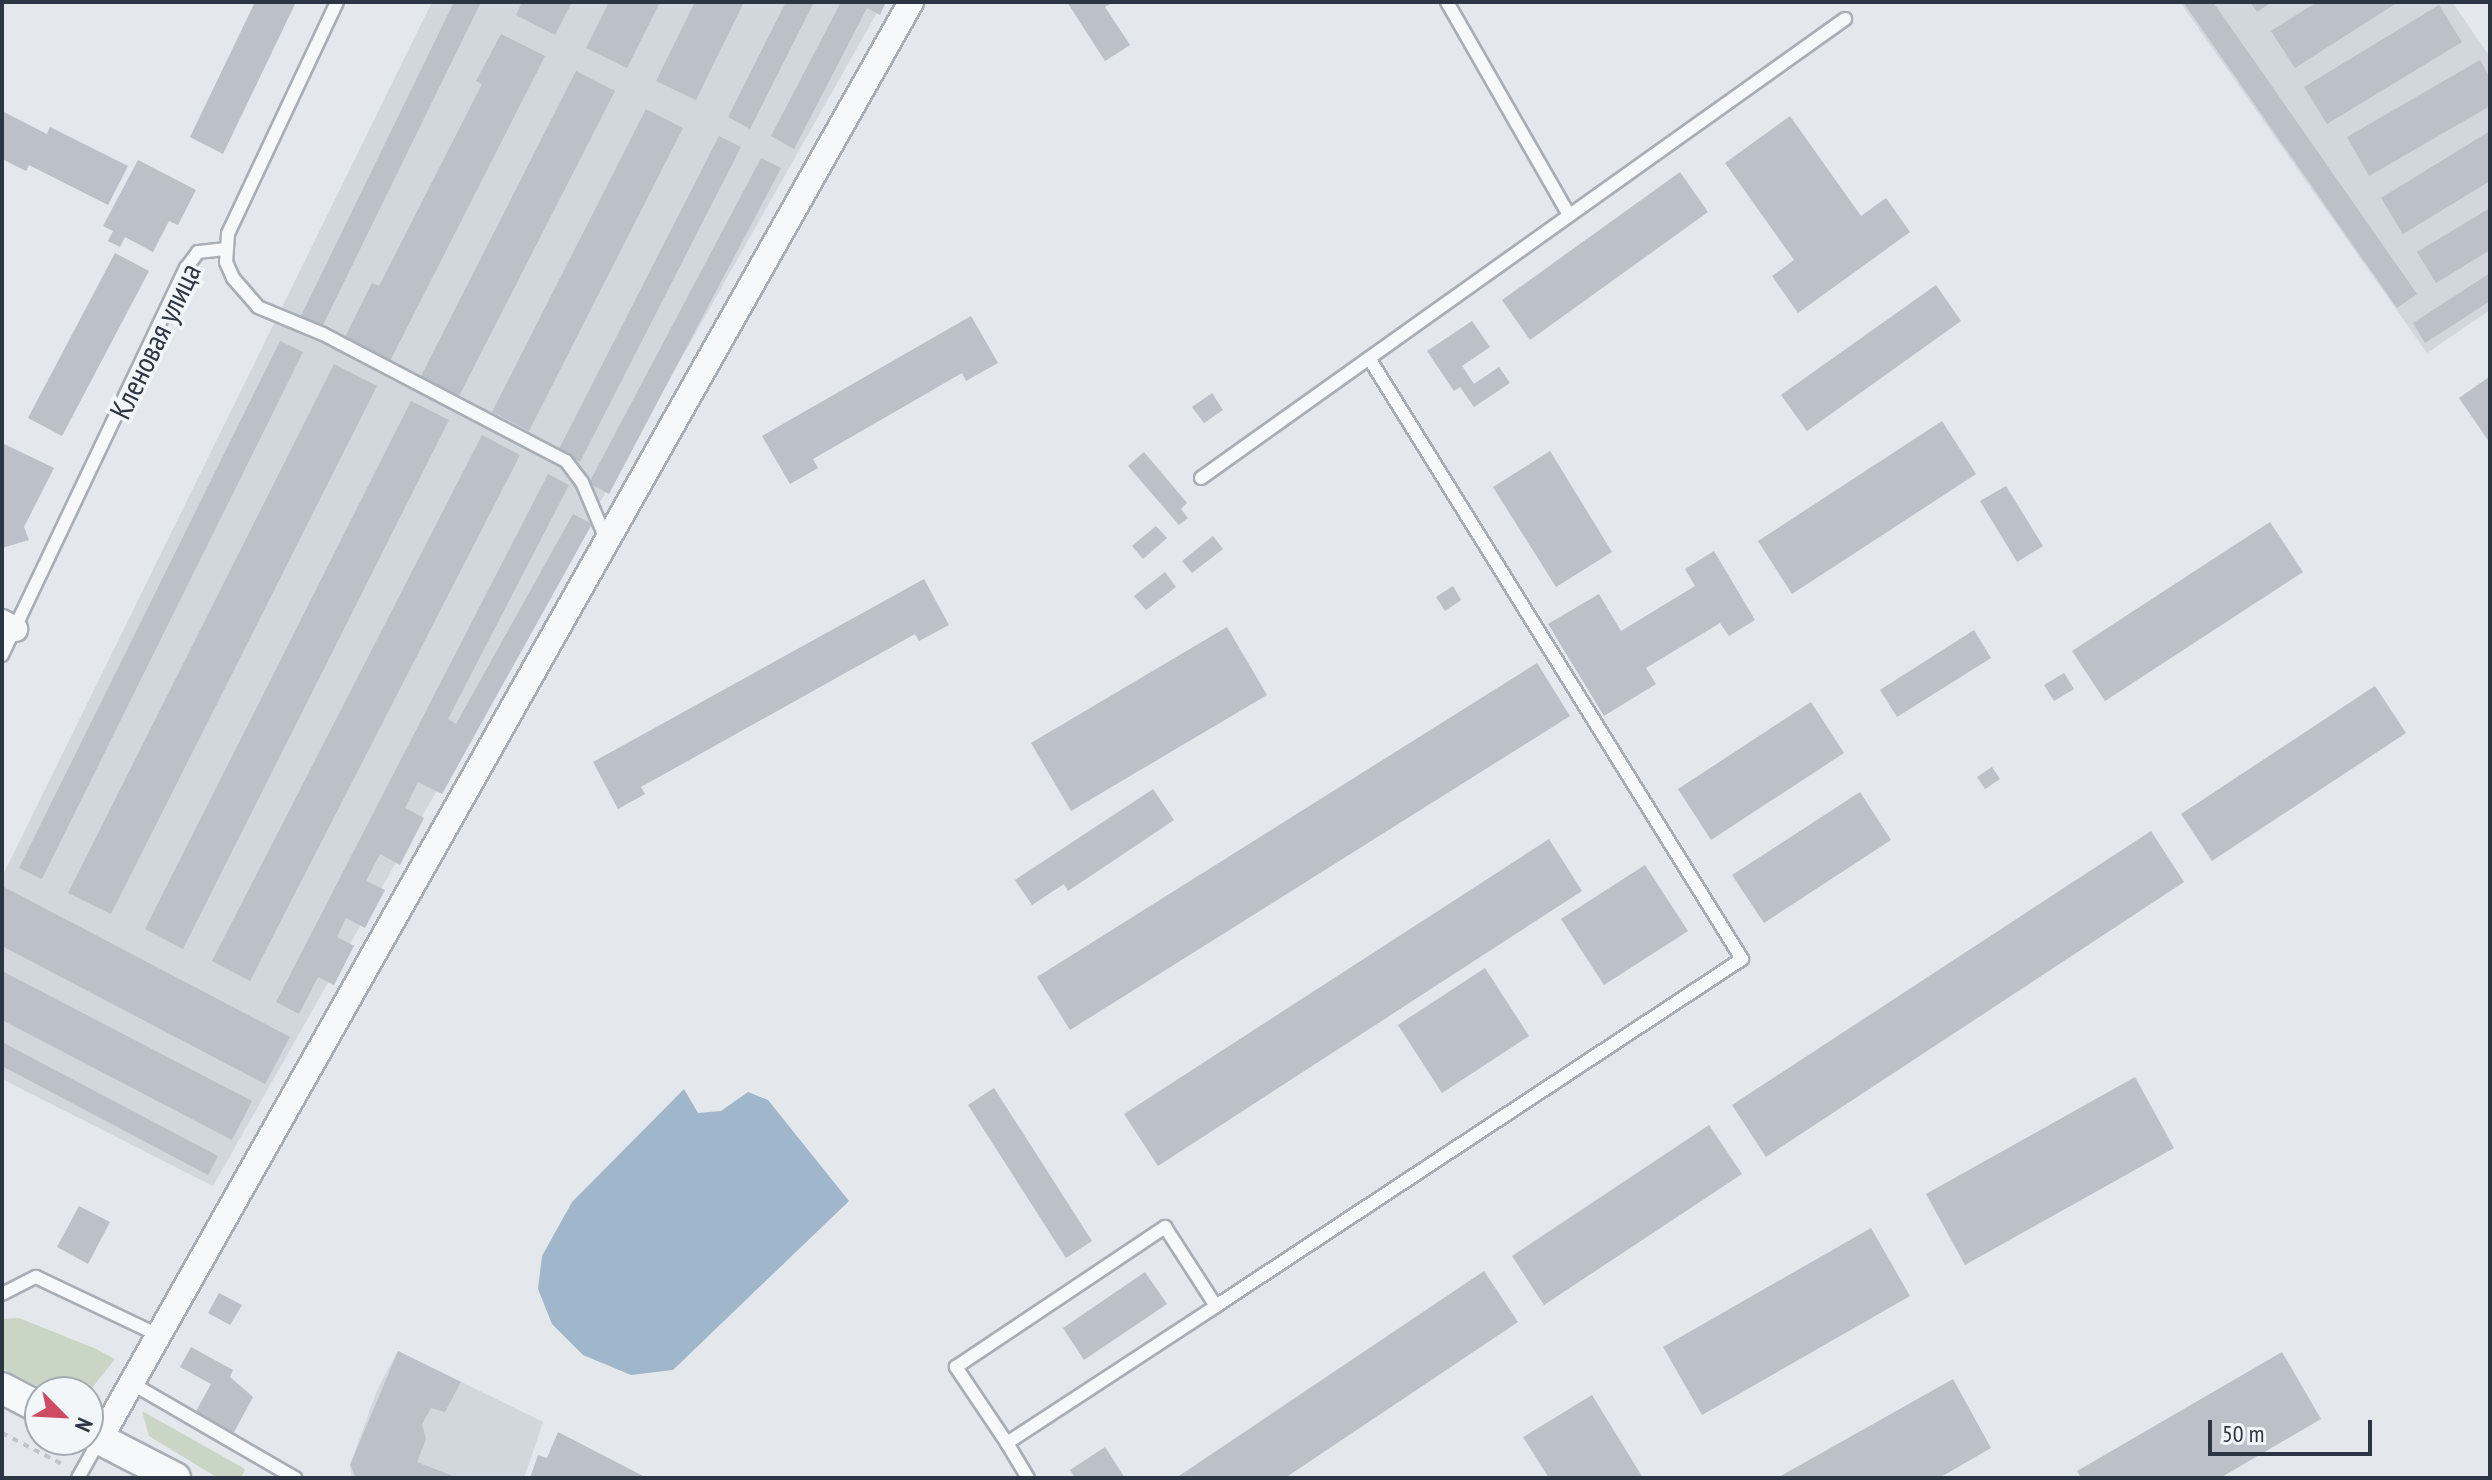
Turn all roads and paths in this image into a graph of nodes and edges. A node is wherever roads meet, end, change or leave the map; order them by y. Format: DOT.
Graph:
graph roads {
  1 [pos="337,2"];
  2 [pos="911,2"];
  3 [pos="1447,2"];
  4 [pos="1845,19"];
  5 [pos="1569,215"];
  6 [pos="225,249"];
  7 [pos="1369,358"];
  8 [pos="1201,478"];
  9 [pos="606,539"];
  10 [pos="8,626"];
  11 [pos="2,655"];
  12 [pos="2,1294"];
  13 [pos="1216,1306"];
  14 [pos="158,1335"];
  15 [pos="131,1383"];
  16 [pos="2,1388"];
  17 [pos="24,1400"];
  18 [pos="104,1422"];
  19 [pos="2,1433"];
  20 [pos="104,1441"];
  21 [pos="1007,1443"];
  22 [pos="86,1456"];
  23 [pos="79,1476"];
  24 [pos="175,1478"];
  25 [pos="295,1478"];
  26 [pos="1028,1478"];
  1 -- 6 [label="lane, Кленовая улица"];
  2 -- 9 [label="street"];
  3 -- 5 [label="lane"];
  4 -- 5 [label="lane"];
  5 -- 7 [label="lane"];
  6 -- 9 [label="lane"];
  6 -- 10 [label="lane, Кленовая улица"];
  7 -- 8 [label="lane"];
  7 -- 13 [label="lane"];
  9 -- 14 [label="street"];
  10 -- 11 [label="lane, Кленовая улица"];
  12 -- 14 [label="lane"];
  13 -- 21 [label="lane"];
  13 -- 21 [label="lane"];
  14 -- 15 [label="street"];
  15 -- 18 [label="street"];
  15 -- 25 [label="lane"];
  16 -- 17 [label="street"];
  19 -- 23 [label="path"];
  20 -- 24 [label="street"];
  21 -- 26 [label="lane"];
  22 -- 23 [label="lane"];
}
